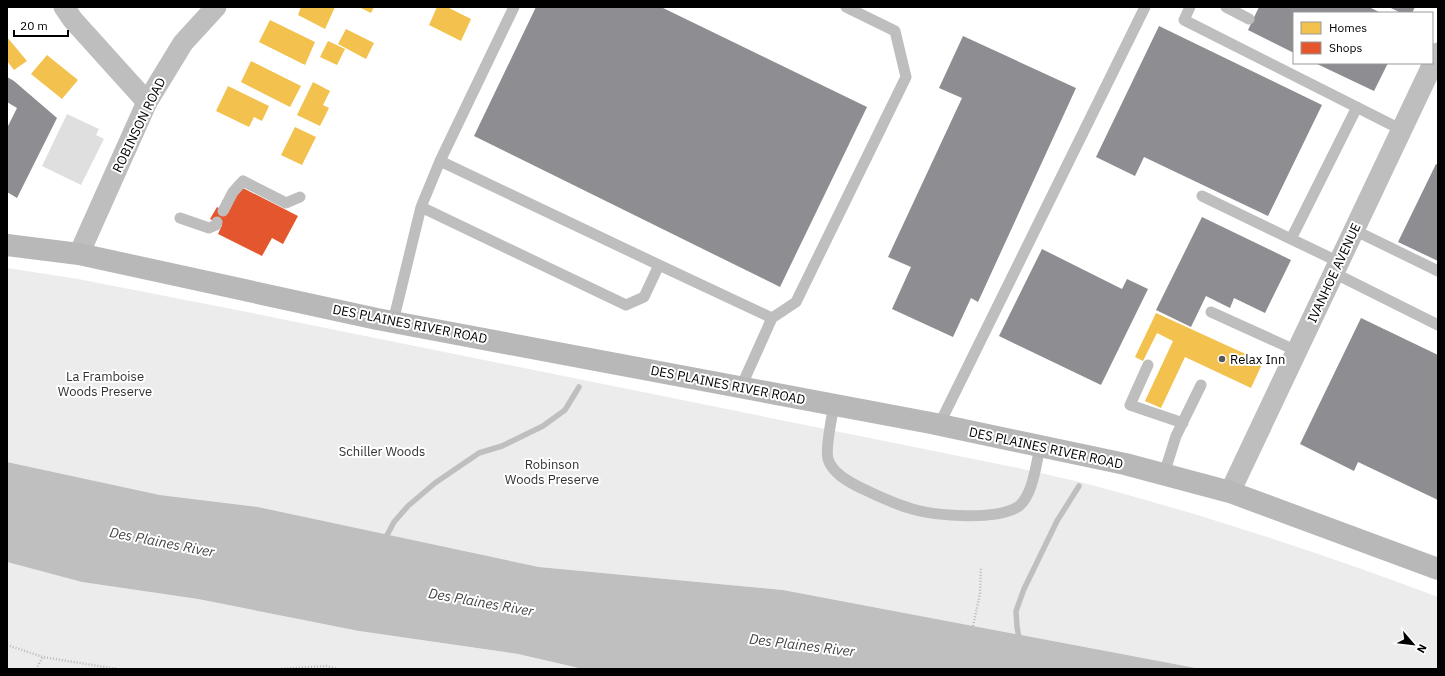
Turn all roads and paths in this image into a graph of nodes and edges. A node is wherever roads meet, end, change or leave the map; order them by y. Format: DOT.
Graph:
graph roads {
  1 [pos="64,7"];
  2 [pos="216,7"];
  3 [pos="514,7"];
  4 [pos="846,7"];
  5 [pos="1145,7"];
  6 [pos="1190,7"];
  7 [pos="1226,7"];
  8 [pos="1249,19"];
  9 [pos="1438,53"];
  10 [pos="1433,64"];
  11 [pos="1433,64"];
  12 [pos="147,102"];
  13 [pos="1357,107"];
  14 [pos="1402,130"];
  15 [pos="440,161"];
  16 [pos="300,196"];
  17 [pos="1202,196"];
  18 [pos="421,207"];
  19 [pos="223,211"];
  20 [pos="180,218"];
  21 [pos="217,222"];
  22 [pos="1354,230"];
  23 [pos="1291,239"];
  24 [pos="7,245"];
  25 [pos="79,254"];
  26 [pos="659,265"];
  27 [pos="1336,268"];
  28 [pos="1438,271"];
  29 [pos="1210,312"];
  30 [pos="772,318"];
  31 [pos="393,322"];
  32 [pos="1438,326"];
  33 [pos="1296,351"];
  34 [pos="1148,365"];
  35 [pos="1201,385"];
  36 [pos="741,387"];
  37 [pos="834,405"];
  38 [pos="1182,423"];
  39 [pos="939,425"];
  40 [pos="1040,447"];
  41 [pos="1164,474"];
  42 [pos="1230,492"];
  43 [pos="981,567"];
  44 [pos="1438,569"];
  45 [pos="973,626"];
  46 [pos="7,645"];
  47 [pos="43,657"];
  48 [pos="36,669"];
  49 [pos="117,669"];
  50 [pos="278,669"];
  51 [pos="339,669"];
  1 -- 12 [label="street"];
  2 -- 12 [label="street, ROBINSON ROAD"];
  3 -- 15 [label="lane"];
  4 -- 30 [label="lane"];
  5 -- 39 [label="lane"];
  6 -- 13 [label="lane"];
  7 -- 8 [label="lane"];
  9 -- 11 [label="street, IVANHOE AVENUE"];
  10 -- 14 [label="street, IVANHOE AVENUE"];
  12 -- 25 [label="street, ROBINSON ROAD"];
  13 -- 14 [label="lane"];
  13 -- 23 [label="lane"];
  14 -- 22 [label="street, IVANHOE AVENUE"];
  15 -- 18 [label="lane"];
  15 -- 26 [label="lane"];
  16 -- 19 [label="lane"];
  17 -- 23 [label="lane"];
  18 -- 26 [label="lane"];
  18 -- 31 [label="lane"];
  20 -- 21 [label="lane"];
  22 -- 27 [label="street, IVANHOE AVENUE"];
  22 -- 28 [label="lane"];
  23 -- 27 [label="lane"];
  24 -- 25 [label="main road, DES PLAINES RIVER ROAD"];
  25 -- 31 [label="main road, DES PLAINES RIVER ROAD"];
  26 -- 30 [label="lane"];
  27 -- 32 [label="lane"];
  27 -- 33 [label="street, IVANHOE AVENUE"];
  29 -- 33 [label="lane"];
  30 -- 36 [label="lane"];
  31 -- 36 [label="main road, DES PLAINES RIVER ROAD"];
  33 -- 42 [label="street, IVANHOE AVENUE"];
  34 -- 38 [label="lane"];
  35 -- 38 [label="lane"];
  36 -- 37 [label="main road, DES PLAINES RIVER ROAD"];
  37 -- 39 [label="main road, DES PLAINES RIVER ROAD"];
  37 -- 40 [label="lane"];
  38 -- 41 [label="lane"];
  39 -- 40 [label="main road, DES PLAINES RIVER ROAD"];
  40 -- 41 [label="main road, DES PLAINES RIVER ROAD"];
  41 -- 42 [label="main road, DES PLAINES RIVER ROAD"];
  42 -- 44 [label="main road, DES PLAINES RIVER ROAD"];
  43 -- 45 [label="path"];
  46 -- 47 [label="path"];
  47 -- 48 [label="path"];
  47 -- 49 [label="path"];
  50 -- 51 [label="path"];
}
